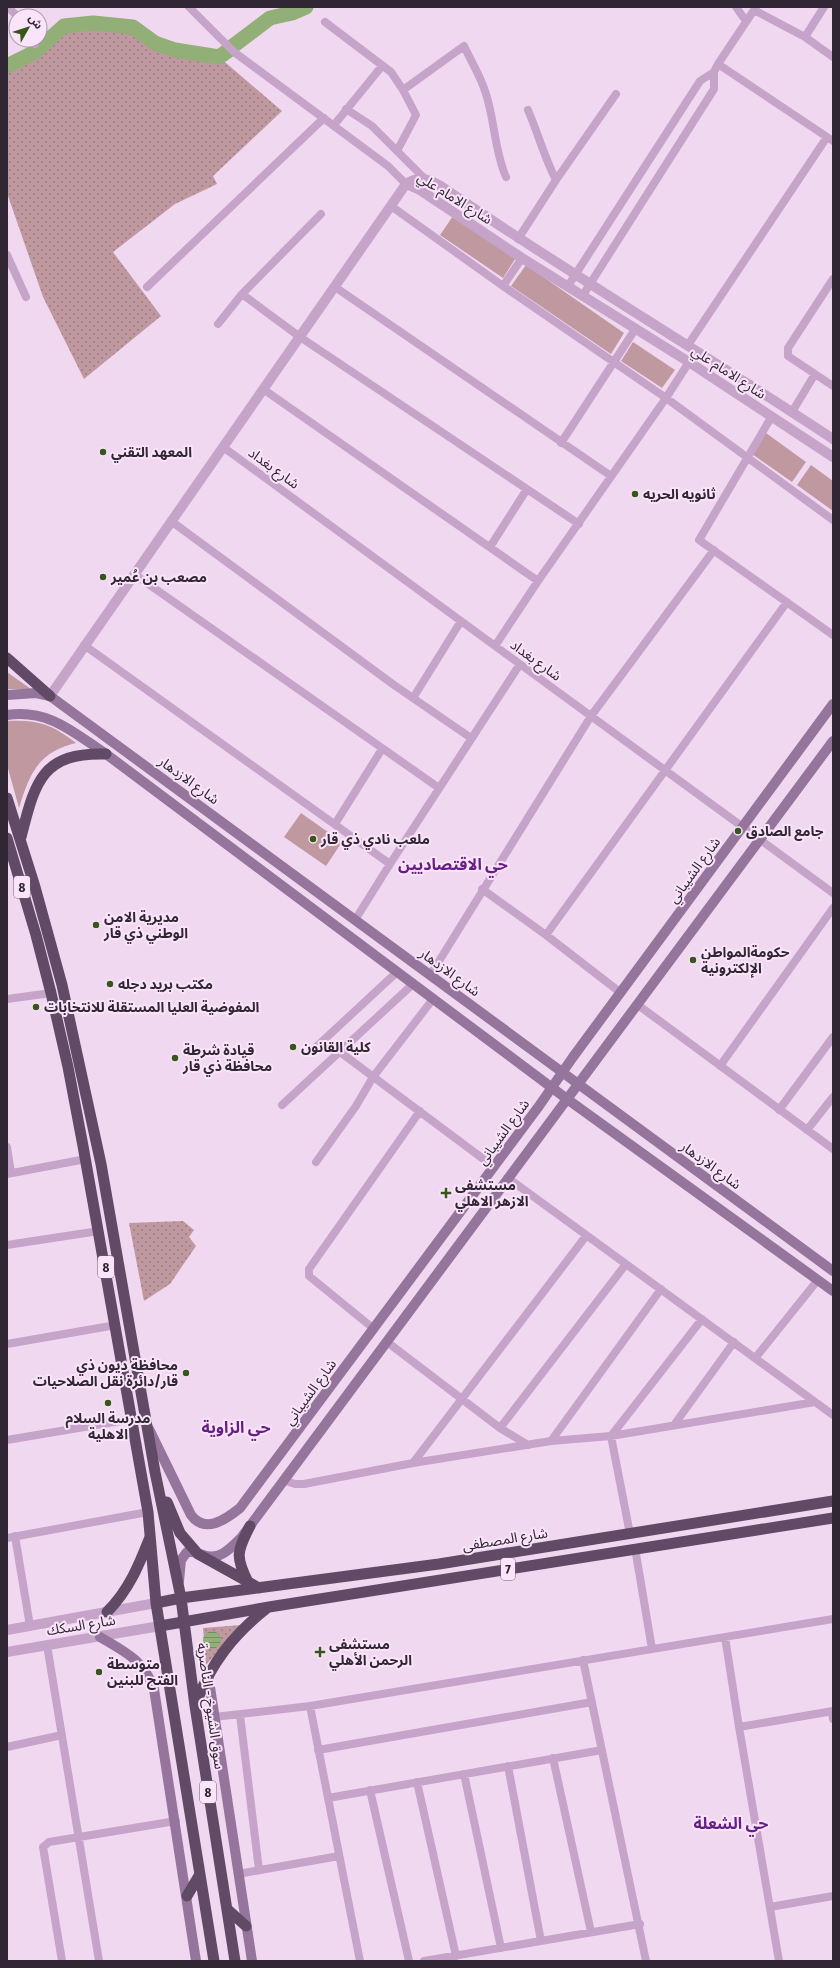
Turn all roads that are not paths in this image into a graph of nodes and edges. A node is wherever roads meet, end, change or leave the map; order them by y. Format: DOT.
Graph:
graph roads {
  1 [pos="189,7"];
  2 [pos="736,7"];
  3 [pos="824,7"];
  4 [pos="755,8"];
  5 [pos="746,21"];
  6 [pos="325,22"];
  7 [pos="805,37"];
  8 [pos="833,57"];
  9 [pos="718,64"];
  10 [pos="382,66"];
  11 [pos="714,72"];
  12 [pos="403,90"];
  13 [pos="616,94"];
  14 [pos="346,110"];
  15 [pos="528,110"];
  16 [pos="324,118"];
  17 [pos="334,125"];
  18 [pos="830,139"];
  19 [pos="397,151"];
  20 [pos="506,177"];
  21 [pos="424,178"];
  22 [pos="556,180"];
  23 [pos="406,184"];
  24 [pos="391,206"];
  25 [pos="321,214"];
  26 [pos="518,239"];
  27 [pos="7,255"];
  28 [pos="522,258"];
  29 [pos="576,275"];
  30 [pos="833,278"];
  31 [pos="591,284"];
  32 [pos="503,286"];
  33 [pos="568,286"];
  34 [pos="148,287"];
  35 [pos="334,287"];
  36 [pos="242,294"];
  37 [pos="583,295"];
  38 [pos="26,297"];
  39 [pos="218,324"];
  40 [pos="636,328"];
  41 [pos="300,337"];
  42 [pos="688,345"];
  43 [pos="689,362"];
  44 [pos="615,363"];
  45 [pos="815,374"];
  46 [pos="833,386"];
  47 [pos="263,389"];
  48 [pos="666,398"];
  49 [pos="792,412"];
  50 [pos="772,416"];
  51 [pos="833,439"];
  52 [pos="561,443"];
  53 [pos="223,446"];
  54 [pos="833,457"];
  55 [pos="747,458"];
  56 [pos="611,476"];
  57 [pos="527,489"];
  58 [pos="833,520"];
  59 [pos="171,521"];
  60 [pos="579,524"];
  61 [pos="490,547"];
  62 [pos="714,550"];
  63 [pos="134,574"];
  64 [pos="538,581"];
  65 [pos="787,602"];
  66 [pos="461,621"];
  67 [pos="833,635"];
  68 [pos="84,646"];
  69 [pos="495,646"];
  70 [pos="7,658"];
  71 [pos="520,664"];
  72 [pos="7,695"];
  73 [pos="50,696"];
  74 [pos="413,698"];
  75 [pos="833,704"];
  76 [pos="7,715"];
  77 [pos="591,716"];
  78 [pos="471,738"];
  79 [pos="833,741"];
  80 [pos="382,749"];
  81 [pos="106,754"];
  82 [pos="666,771"];
  83 [pos="439,788"];
  84 [pos="7,798"];
  85 [pos="336,824"];
  86 [pos="744,827"];
  87 [pos="7,838"];
  88 [pos="20,838"];
  89 [pos="760,839"];
  90 [pos="9,852"];
  91 [pos="279,863"];
  92 [pos="390,864"];
  93 [pos="269,876"];
  94 [pos="482,889"];
  95 [pos="833,893"];
  96 [pos="833,908"];
  97 [pos="355,920"];
  98 [pos="546,935"];
  99 [pos="397,972"];
  100 [pos="431,974"];
  101 [pos="413,984"];
  102 [pos="51,993"];
  103 [pos="621,993"];
  104 [pos="7,999"];
  105 [pos="433,999"];
  106 [pos="638,1005"];
  107 [pos="833,1037"];
  108 [pos="313,1050"];
  109 [pos="340,1052"];
  110 [pos="720,1066"];
  111 [pos="562,1072"];
  112 [pos="372,1077"];
  113 [pos="578,1084"];
  114 [pos="552,1087"];
  115 [pos="833,1097"];
  116 [pos="567,1099"];
  117 [pos="282,1105"];
  118 [pos="780,1110"];
  119 [pos="420,1111"];
  120 [pos="807,1130"];
  121 [pos="97,1143"];
  122 [pos="83,1146"];
  123 [pos="7,1147"];
  124 [pos="833,1149"];
  125 [pos="86,1162"];
  126 [pos="316,1162"];
  127 [pos="101,1164"];
  128 [pos="494,1167"];
  129 [pos="9,1174"];
  130 [pos="508,1178"];
  131 [pos="99,1230"];
  132 [pos="779,1232"];
  133 [pos="586,1236"];
  134 [pos="7,1245"];
  135 [pos="769,1247"];
  136 [pos="626,1264"];
  137 [pos="832,1267"];
  138 [pos="818,1281"];
  139 [pos="661,1289"];
  140 [pos="833,1292"];
  141 [pos="702,1319"];
  142 [pos="116,1326"];
  143 [pos="374,1328"];
  144 [pos="387,1342"];
  145 [pos="734,1342"];
  146 [pos="7,1344"];
  147 [pos="756,1357"];
  148 [pos="327,1392"];
  149 [pos="462,1398"];
  150 [pos="815,1402"];
  151 [pos="342,1403"];
  152 [pos="833,1415"];
  153 [pos="132,1419"];
  154 [pos="674,1424"];
  155 [pos="500,1428"];
  156 [pos="149,1429"];
  157 [pos="611,1436"];
  158 [pos="7,1440"];
  159 [pos="551,1441"];
  160 [pos="528,1445"];
  161 [pos="413,1463"];
  162 [pos="155,1472"];
  163 [pos="283,1480"];
  164 [pos="833,1501"];
  165 [pos="148,1512"];
  166 [pos="833,1518"];
  167 [pos="250,1526"];
  168 [pos="630,1534"];
  169 [pos="150,1535"];
  170 [pos="11,1537"];
  171 [pos="635,1548"];
  172 [pos="198,1554"];
  173 [pos="248,1583"];
  174 [pos="179,1584"];
  175 [pos="260,1588"];
  176 [pos="181,1598"];
  177 [pos="156,1603"];
  178 [pos="269,1607"];
  179 [pos="107,1612"];
  180 [pos="833,1619"];
  181 [pos="184,1622"];
  182 [pos="30,1626"];
  183 [pos="160,1626"];
  184 [pos="7,1630"];
  185 [pos="100,1637"];
  186 [pos="725,1637"];
  187 [pos="47,1645"];
  188 [pos="652,1649"];
  189 [pos="7,1652"];
  190 [pos="583,1660"];
  191 [pos="208,1674"];
  192 [pos="592,1702"];
  193 [pos="195,1706"];
  194 [pos="310,1706"];
  195 [pos="833,1714"];
  196 [pos="240,1715"];
  197 [pos="214,1717"];
  198 [pos="738,1727"];
  199 [pos="62,1735"];
  200 [pos="7,1747"];
  201 [pos="318,1750"];
  202 [pos="602,1750"];
  203 [pos="553,1758"];
  204 [pos="508,1766"];
  205 [pos="464,1774"];
  206 [pos="417,1782"];
  207 [pos="370,1790"];
  208 [pos="328,1798"];
  209 [pos="176,1821"];
  210 [pos="79,1838"];
  211 [pos="339,1856"];
  212 [pos="259,1870"];
  213 [pos="200,1874"];
  214 [pos="238,1874"];
  215 [pos="187,1896"];
  216 [pos="833,1896"];
  217 [pos="770,1907"];
  218 [pos="227,1909"];
  219 [pos="640,1924"];
  220 [pos="246,1926"];
  221 [pos="591,1932"];
  222 [pos="541,1941"];
  223 [pos="501,1948"];
  224 [pos="456,1956"];
  225 [pos="62,1961"];
  226 [pos="98,1961"];
  227 [pos="196,1961"];
  228 [pos="214,1961"];
  229 [pos="235,1961"];
  230 [pos="252,1961"];
  231 [pos="360,1961"];
  232 [pos="409,1961"];
  233 [pos="424,1961"];
  234 [pos="646,1961"];
  235 [pos="779,1961"];
  1 -- 16 [label="street"];
  2 -- 5 [label="street"];
  3 -- 7 [label="street"];
  4 -- 5 [label="street"];
  4 -- 7 [label="street"];
  5 -- 9 [label="street"];
  6 -- 10 [label="street"];
  7 -- 8 [label="street"];
  9 -- 11 [label="street"];
  9 -- 18 [label="street"];
  10 -- 12 [label="street"];
  10 -- 14 [label="street"];
  11 -- 29 [label="street"];
  11 -- 31 [label="street"];
  12 -- 19 [label="street"];
  12 -- 20 [label="street"];
  13 -- 22 [label="street"];
  14 -- 17 [label="street"];
  14 -- 19 [label="street"];
  15 -- 22 [label="street"];
  16 -- 17 [label="street"];
  16 -- 34 [label="street"];
  17 -- 23 [label="street"];
  18 -- 42 [label="street"];
  19 -- 21 [label="street"];
  21 -- 23 [label="street, شارع الامام علي"];
  21 -- 26 [label="street, شارع الامام علي"];
  22 -- 26 [label="street"];
  23 -- 24 [label="street"];
  23 -- 28 [label="street, شارع الامام علي"];
  24 -- 32 [label="street"];
  24 -- 35 [label="street"];
  25 -- 36 [label="street"];
  26 -- 29 [label="street, شارع الامام علي"];
  27 -- 38 [label="street"];
  28 -- 32 [label="street"];
  28 -- 33 [label="street, شارع الامام علي"];
  29 -- 31 [label="street, شارع الامام علي"];
  29 -- 33 [label="street"];
  30 -- 45 [label="street"];
  31 -- 37 [label="street"];
  31 -- 42 [label="street, شارع الامام علي"];
  32 -- 44 [label="street"];
  33 -- 37 [label="street, شارع الامام علي"];
  35 -- 41 [label="street"];
  35 -- 52 [label="street"];
  36 -- 39 [label="street"];
  36 -- 41 [label="street"];
  37 -- 40 [label="street, شارع الامام علي"];
  40 -- 43 [label="street, شارع الامام علي"];
  40 -- 44 [label="street"];
  41 -- 47 [label="street"];
  41 -- 57 [label="street"];
  42 -- 49 [label="street, شارع الامام علي"];
  43 -- 48 [label="street"];
  43 -- 50 [label="street, شارع الامام علي"];
  44 -- 48 [label="street"];
  44 -- 52 [label="street"];
  45 -- 46 [label="street"];
  45 -- 49 [label="street"];
  47 -- 53 [label="street"];
  47 -- 61 [label="street"];
  48 -- 55 [label="street"];
  48 -- 56 [label="street"];
  49 -- 51 [label="street, شارع الامام علي"];
  50 -- 54 [label="street, شارع الامام علي"];
  50 -- 55 [label="street"];
  52 -- 56 [label="street"];
  53 -- 59 [label="street"];
  53 -- 66 [label="street, شارع بغداد"];
  55 -- 58 [label="street"];
  55 -- 62 [label="street"];
  56 -- 60 [label="street"];
  57 -- 60 [label="street"];
  57 -- 61 [label="street"];
  59 -- 63 [label="street"];
  59 -- 74 [label="street"];
  60 -- 64 [label="street"];
  61 -- 64 [label="street"];
  62 -- 65 [label="street"];
  62 -- 77 [label="street"];
  63 -- 68 [label="street"];
  63 -- 80 [label="street"];
  64 -- 69 [label="street"];
  65 -- 67 [label="street"];
  65 -- 82 [label="street"];
  66 -- 69 [label="street, شارع بغداد"];
  66 -- 74 [label="street"];
  68 -- 73 [label="street"];
  68 -- 85 [label="street"];
  69 -- 71 [label="street, شارع بغداد"];
  70 -- 73 [label="highway"];
  71 -- 77 [label="street, شارع بغداد"];
  71 -- 78 [label="street"];
  72 -- 73 [label="main road"];
  73 -- 91 [label="main road, شارع الازدهار"];
  74 -- 78 [label="street"];
  75 -- 86 [label="main road, شارع الشيباني"];
  76 -- 81 [label="main road, شارع الازدهار"];
  77 -- 82 [label="street, شارع بغداد"];
  77 -- 94 [label="street"];
  78 -- 83 [label="street"];
  79 -- 89 [label="main road"];
  80 -- 83 [label="street"];
  80 -- 85 [label="street"];
  81 -- 88 [label="highway"];
  81 -- 93 [label="main road, شارع الازدهار"];
  82 -- 86 [label="street, شارع بغداد"];
  82 -- 98 [label="street"];
  83 -- 92 [label="street"];
  84 -- 88 [label="highway, 8"];
  85 -- 92 [label="street"];
  86 -- 89 [label="street, شارع بغداد"];
  86 -- 103 [label="main road, شارع الشيباني"];
  87 -- 90 [label="highway, 8"];
  88 -- 121 [label="highway, 8"];
  89 -- 95 [label="street, شارع بغداد"];
  89 -- 106 [label="main road"];
  90 -- 102 [label="highway, 8"];
  91 -- 93 [label="main road"];
  91 -- 97 [label="main road, شارع الازدهار"];
  92 -- 97 [label="street"];
  93 -- 99 [label="main road, شارع الازدهار"];
  94 -- 98 [label="street"];
  94 -- 100 [label="street"];
  96 -- 110 [label="street"];
  97 -- 100 [label="main road, شارع الازدهار"];
  98 -- 103 [label="street"];
  99 -- 101 [label="main road, شارع الازدهار"];
  99 -- 108 [label="street"];
  100 -- 111 [label="main road, شارع الازدهار"];
  101 -- 105 [label="main road, شارع الازدهار"];
  101 -- 109 [label="street"];
  102 -- 104 [label="street"];
  102 -- 122 [label="highway, 8"];
  103 -- 111 [label="main road, شارع الشيباني"];
  105 -- 112 [label="street"];
  105 -- 114 [label="main road, شارع الازدهار"];
  106 -- 110 [label="street"];
  106 -- 113 [label="main road"];
  107 -- 118 [label="street"];
  109 -- 112 [label="street"];
  109 -- 117 [label="street"];
  110 -- 118 [label="street"];
  111 -- 113 [label="main road, شارع الازدهار"];
  111 -- 114 [label="main road, شارع الشيباني"];
  112 -- 119 [label="street"];
  112 -- 126 [label="street"];
  113 -- 116 [label="main road"];
  113 -- 132 [label="main road, شارع الازدهار"];
  114 -- 116 [label="main road, شارع الازدهار"];
  114 -- 128 [label="main road, شارع الشيباني"];
  115 -- 120 [label="street"];
  116 -- 130 [label="main road"];
  116 -- 135 [label="main road, شارع الازدهار"];
  118 -- 120 [label="street"];
  119 -- 128 [label="street"];
  119 -- 143 [label="street"];
  120 -- 124 [label="street"];
  121 -- 122 [label="highway"];
  121 -- 127 [label="highway, 8"];
  122 -- 125 [label="highway, 8"];
  123 -- 129 [label="street"];
  125 -- 127 [label="highway"];
  125 -- 129 [label="street"];
  125 -- 131 [label="highway, 8"];
  127 -- 156 [label="highway, 8"];
  128 -- 143 [label="main road, شارع الشيباني"];
  130 -- 133 [label="street"];
  130 -- 144 [label="main road"];
  131 -- 134 [label="street"];
  131 -- 142 [label="highway, 8"];
  132 -- 135 [label="main road"];
  132 -- 137 [label="main road, شارع الازدهار"];
  133 -- 136 [label="street"];
  133 -- 149 [label="street"];
  135 -- 138 [label="main road, شارع الازدهار"];
  136 -- 139 [label="street"];
  136 -- 155 [label="street"];
  138 -- 140 [label="main road, شارع الازدهار"];
  138 -- 147 [label="street"];
  139 -- 141 [label="street"];
  139 -- 159 [label="street"];
  141 -- 145 [label="street"];
  141 -- 157 [label="street"];
  142 -- 146 [label="street"];
  142 -- 153 [label="highway, 8"];
  143 -- 148 [label="main road, شارع الشيباني"];
  144 -- 149 [label="street"];
  144 -- 151 [label="main road"];
  145 -- 147 [label="street"];
  145 -- 154 [label="street"];
  147 -- 150 [label="street"];
  148 -- 151 [label="main road"];
  148 -- 156 [label="main road, شارع الشيباني"];
  149 -- 155 [label="street"];
  149 -- 161 [label="street"];
  150 -- 152 [label="street"];
  150 -- 154 [label="street"];
  151 -- 163 [label="main road"];
  153 -- 158 [label="street"];
  153 -- 165 [label="highway, 8"];
  154 -- 157 [label="street"];
  155 -- 160 [label="street"];
  156 -- 162 [label="highway, 8"];
  157 -- 159 [label="street"];
  157 -- 168 [label="street"];
  159 -- 160 [label="street"];
  160 -- 161 [label="street"];
  161 -- 163 [label="street"];
  162 -- 172 [label="highway"];
  162 -- 174 [label="highway, 8"];
  163 -- 167 [label="main road"];
  164 -- 168 [label="highway, شارع المصطفى / 7"];
  165 -- 169 [label="highway, 8"];
  165 -- 170 [label="street"];
  166 -- 171 [label="highway, شارع المصطفى / 7"];
  167 -- 172 [label="main road"];
  167 -- 173 [label="highway"];
  168 -- 175 [label="highway, شارع المصطفى / 7"];
  169 -- 177 [label="highway, 8"];
  169 -- 179 [label="highway"];
  170 -- 182 [label="street"];
  171 -- 178 [label="highway, شارع المصطفى / 7"];
  171 -- 188 [label="street"];
  172 -- 173 [label="highway"];
  172 -- 174 [label="main road"];
  173 -- 175 [label="highway"];
  174 -- 176 [label="highway, 8"];
  175 -- 176 [label="highway, شارع المصطفى / 7"];
  176 -- 177 [label="highway, 7"];
  176 -- 181 [label="highway, 8"];
  177 -- 179 [label="street, شارع السكك"];
  177 -- 183 [label="highway, 8"];
  178 -- 181 [label="highway, شارع المصطفى / 7"];
  178 -- 191 [label="highway"];
  179 -- 182 [label="street, شارع السكك"];
  180 -- 186 [label="street"];
  181 -- 183 [label="highway, 7"];
  181 -- 193 [label="highway, سوق الشيوخ - الناصرية / 8"];
  182 -- 184 [label="street, شارع السكك"];
  183 -- 185 [label="street, شارع السكك"];
  183 -- 213 [label="highway, 8"];
  185 -- 187 [label="street, شارع السكك"];
  185 -- 209 [label="main road"];
  186 -- 188 [label="street"];
  186 -- 198 [label="street"];
  187 -- 189 [label="street, شارع السكك"];
  187 -- 199 [label="street"];
  188 -- 190 [label="street"];
  190 -- 192 [label="street"];
  190 -- 194 [label="street"];
  191 -- 193 [label="highway"];
  191 -- 197 [label="main road"];
  192 -- 201 [label="street"];
  192 -- 202 [label="street"];
  193 -- 218 [label="highway, سوق الشيوخ - الناصرية / 8"];
  194 -- 196 [label="street"];
  194 -- 201 [label="street"];
  195 -- 198 [label="street"];
  196 -- 197 [label="street"];
  196 -- 212 [label="street"];
  197 -- 214 [label="main road"];
  198 -- 217 [label="street"];
  199 -- 200 [label="street"];
  199 -- 210 [label="street"];
  201 -- 208 [label="street"];
  202 -- 203 [label="street"];
  202 -- 219 [label="street"];
  203 -- 204 [label="street"];
  203 -- 221 [label="street"];
  204 -- 205 [label="street"];
  204 -- 222 [label="street"];
  205 -- 206 [label="street"];
  205 -- 223 [label="street"];
  206 -- 207 [label="street"];
  206 -- 224 [label="street"];
  207 -- 208 [label="street"];
  207 -- 232 [label="street"];
  208 -- 211 [label="street"];
  209 -- 210 [label="street"];
  209 -- 215 [label="main road"];
  210 -- 225 [label="street"];
  210 -- 226 [label="street"];
  211 -- 212 [label="street"];
  211 -- 231 [label="street"];
  212 -- 214 [label="street"];
  213 -- 215 [label="highway"];
  213 -- 228 [label="highway, 8"];
  214 -- 220 [label="main road"];
  215 -- 227 [label="main road"];
  216 -- 217 [label="street"];
  217 -- 235 [label="street"];
  218 -- 220 [label="highway"];
  218 -- 229 [label="highway, سوق الشيوخ - الناصرية / 8"];
  219 -- 221 [label="street"];
  219 -- 234 [label="street"];
  220 -- 230 [label="main road"];
  221 -- 222 [label="street"];
  222 -- 223 [label="street"];
  223 -- 224 [label="street"];
  224 -- 233 [label="street"];
}
